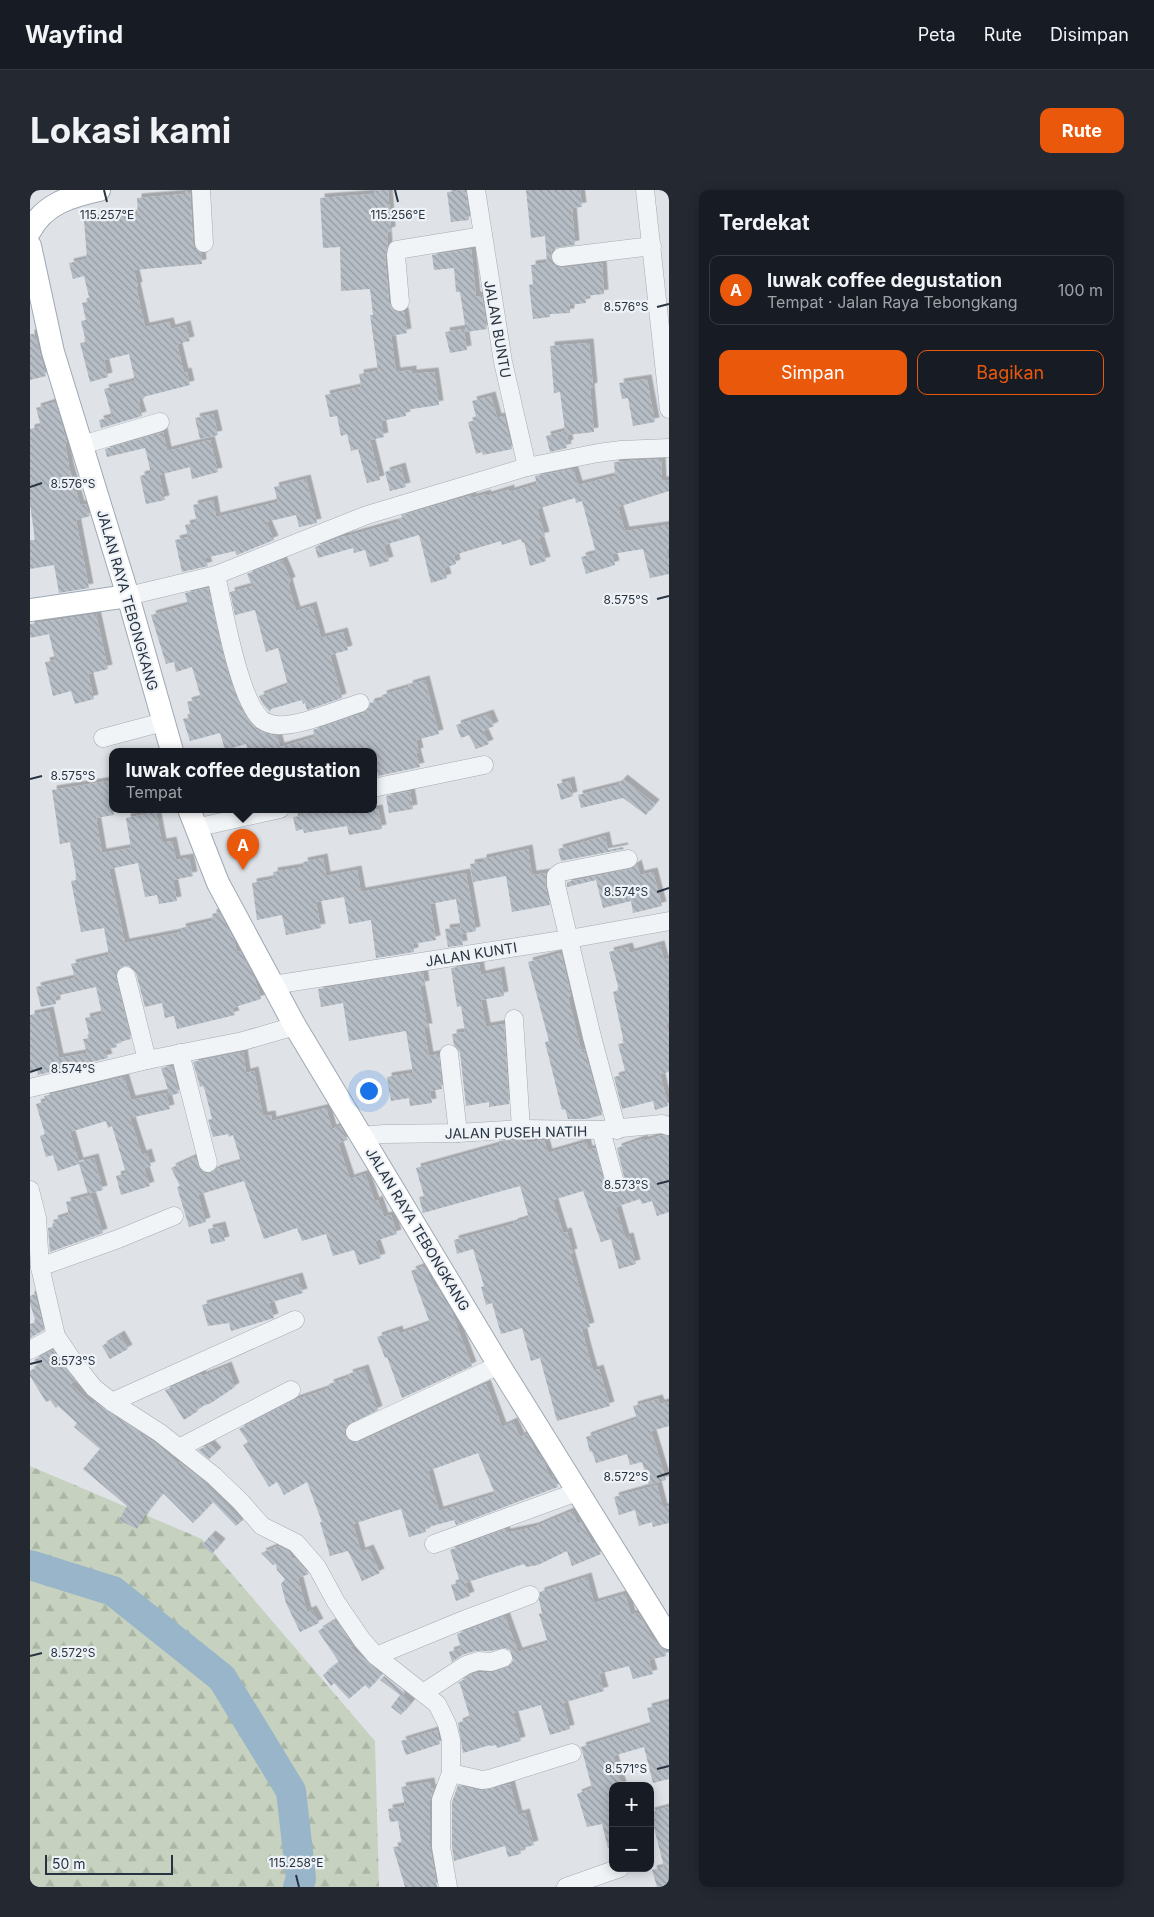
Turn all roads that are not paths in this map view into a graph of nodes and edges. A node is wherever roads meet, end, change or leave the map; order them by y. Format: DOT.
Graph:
graph roads {
  1 [pos="99,190"];
  2 [pos="201,190"];
  3 [pos="476,190"];
  4 [pos="645,190"];
  5 [pos="30,231"];
  6 [pos="483,236"];
  7 [pos="204,243"];
  8 [pos="30,246"];
  9 [pos="652,246"];
  10 [pos="561,257"];
  11 [pos="400,302"];
  12 [pos="669,409"];
  13 [pos="160,422"];
  14 [pos="82,445"];
  15 [pos="669,448"];
  16 [pos="527,467"];
  17 [pos="216,575"];
  18 [pos="128,596"];
  19 [pos="30,610"];
  20 [pos="360,703"];
  21 [pos="163,722"];
  22 [pos="103,738"];
  23 [pos="171,748"];
  24 [pos="484,765"];
  25 [pos="377,787"];
  26 [pos="241,813"];
  27 [pos="192,818"];
  28 [pos="628,859"];
  29 [pos="669,921"];
  30 [pos="569,939"];
  31 [pos="126,976"];
  32 [pos="273,985"];
  33 [pos="514,1019"];
  34 [pos="295,1026"];
  35 [pos="180,1053"];
  36 [pos="450,1054"];
  37 [pos="147,1060"];
  38 [pos="30,1088"];
  39 [pos="667,1123"];
  40 [pos="521,1129"];
  41 [pos="609,1130"];
  42 [pos="458,1133"];
  43 [pos="362,1136"];
  44 [pos="208,1163"];
  45 [pos="615,1183"];
  46 [pos="30,1190"];
  47 [pos="174,1216"];
  48 [pos="40,1267"];
  49 [pos="295,1320"];
  50 [pos="56,1336"];
  51 [pos="30,1350"];
  52 [pos="499,1365"];
  53 [pos="291,1390"];
  54 [pos="112,1402"];
  55 [pos="356,1432"];
  56 [pos="179,1448"];
  57 [pos="577,1492"];
  58 [pos="434,1544"];
  59 [pos="530,1595"];
  60 [pos="669,1638"];
  61 [pos="376,1656"];
  62 [pos="503,1658"];
  63 [pos="423,1693"];
  64 [pos="572,1753"];
  65 [pos="451,1773"];
  66 [pos="609,1872"];
  67 [pos="448,1887"];
  68 [pos="566,1887"];
  1 -- 5 [label="main road"];
  2 -- 7 [label="street"];
  3 -- 6 [label="street, JALAN BUNTU"];
  4 -- 9 [label="street"];
  6 -- 11 [label="street"];
  6 -- 16 [label="street, JALAN BUNTU"];
  8 -- 14 [label="main road, JALAN RAYA TEBONGKANG"];
  9 -- 10 [label="street"];
  9 -- 12 [label="street"];
  13 -- 14 [label="street"];
  14 -- 18 [label="main road, JALAN RAYA TEBONGKANG"];
  15 -- 16 [label="street"];
  16 -- 17 [label="street"];
  17 -- 18 [label="street"];
  17 -- 20 [label="street"];
  18 -- 19 [label="main road"];
  18 -- 21 [label="main road, JALAN RAYA TEBONGKANG"];
  21 -- 22 [label="street"];
  21 -- 23 [label="main road, JALAN RAYA TEBONGKANG"];
  24 -- 25 [label="street"];
  26 -- 27 [label="street"];
  27 -- 32 [label="main road, JALAN RAYA TEBONGKANG"];
  28 -- 30 [label="street"];
  29 -- 30 [label="street, JALAN KUNTI"];
  30 -- 32 [label="street, JALAN KUNTI"];
  30 -- 41 [label="street"];
  31 -- 37 [label="street"];
  32 -- 34 [label="main road, JALAN RAYA TEBONGKANG"];
  33 -- 40 [label="street"];
  34 -- 35 [label="street"];
  34 -- 43 [label="main road, JALAN RAYA TEBONGKANG"];
  35 -- 37 [label="street"];
  35 -- 44 [label="street"];
  36 -- 42 [label="street"];
  37 -- 38 [label="street"];
  39 -- 41 [label="street, JALAN PUSEH NATIH"];
  40 -- 41 [label="street, JALAN PUSEH NATIH"];
  40 -- 42 [label="street, JALAN PUSEH NATIH"];
  41 -- 45 [label="street"];
  42 -- 43 [label="street, JALAN PUSEH NATIH"];
  43 -- 52 [label="main road, JALAN RAYA TEBONGKANG"];
  46 -- 48 [label="street"];
  47 -- 48 [label="street"];
  48 -- 50 [label="street"];
  49 -- 54 [label="street"];
  50 -- 51 [label="street"];
  50 -- 54 [label="street"];
  52 -- 55 [label="street"];
  52 -- 57 [label="main road, JALAN RAYA TEBONGKANG"];
  53 -- 56 [label="street"];
  54 -- 56 [label="street"];
  56 -- 61 [label="street"];
  57 -- 58 [label="street"];
  57 -- 60 [label="main road, JALAN RAYA TEBONGKANG"];
  59 -- 61 [label="street"];
  61 -- 63 [label="street"];
  62 -- 63 [label="street"];
  63 -- 65 [label="street"];
  64 -- 65 [label="street"];
  65 -- 67 [label="street"];
  66 -- 68 [label="street"];
}
